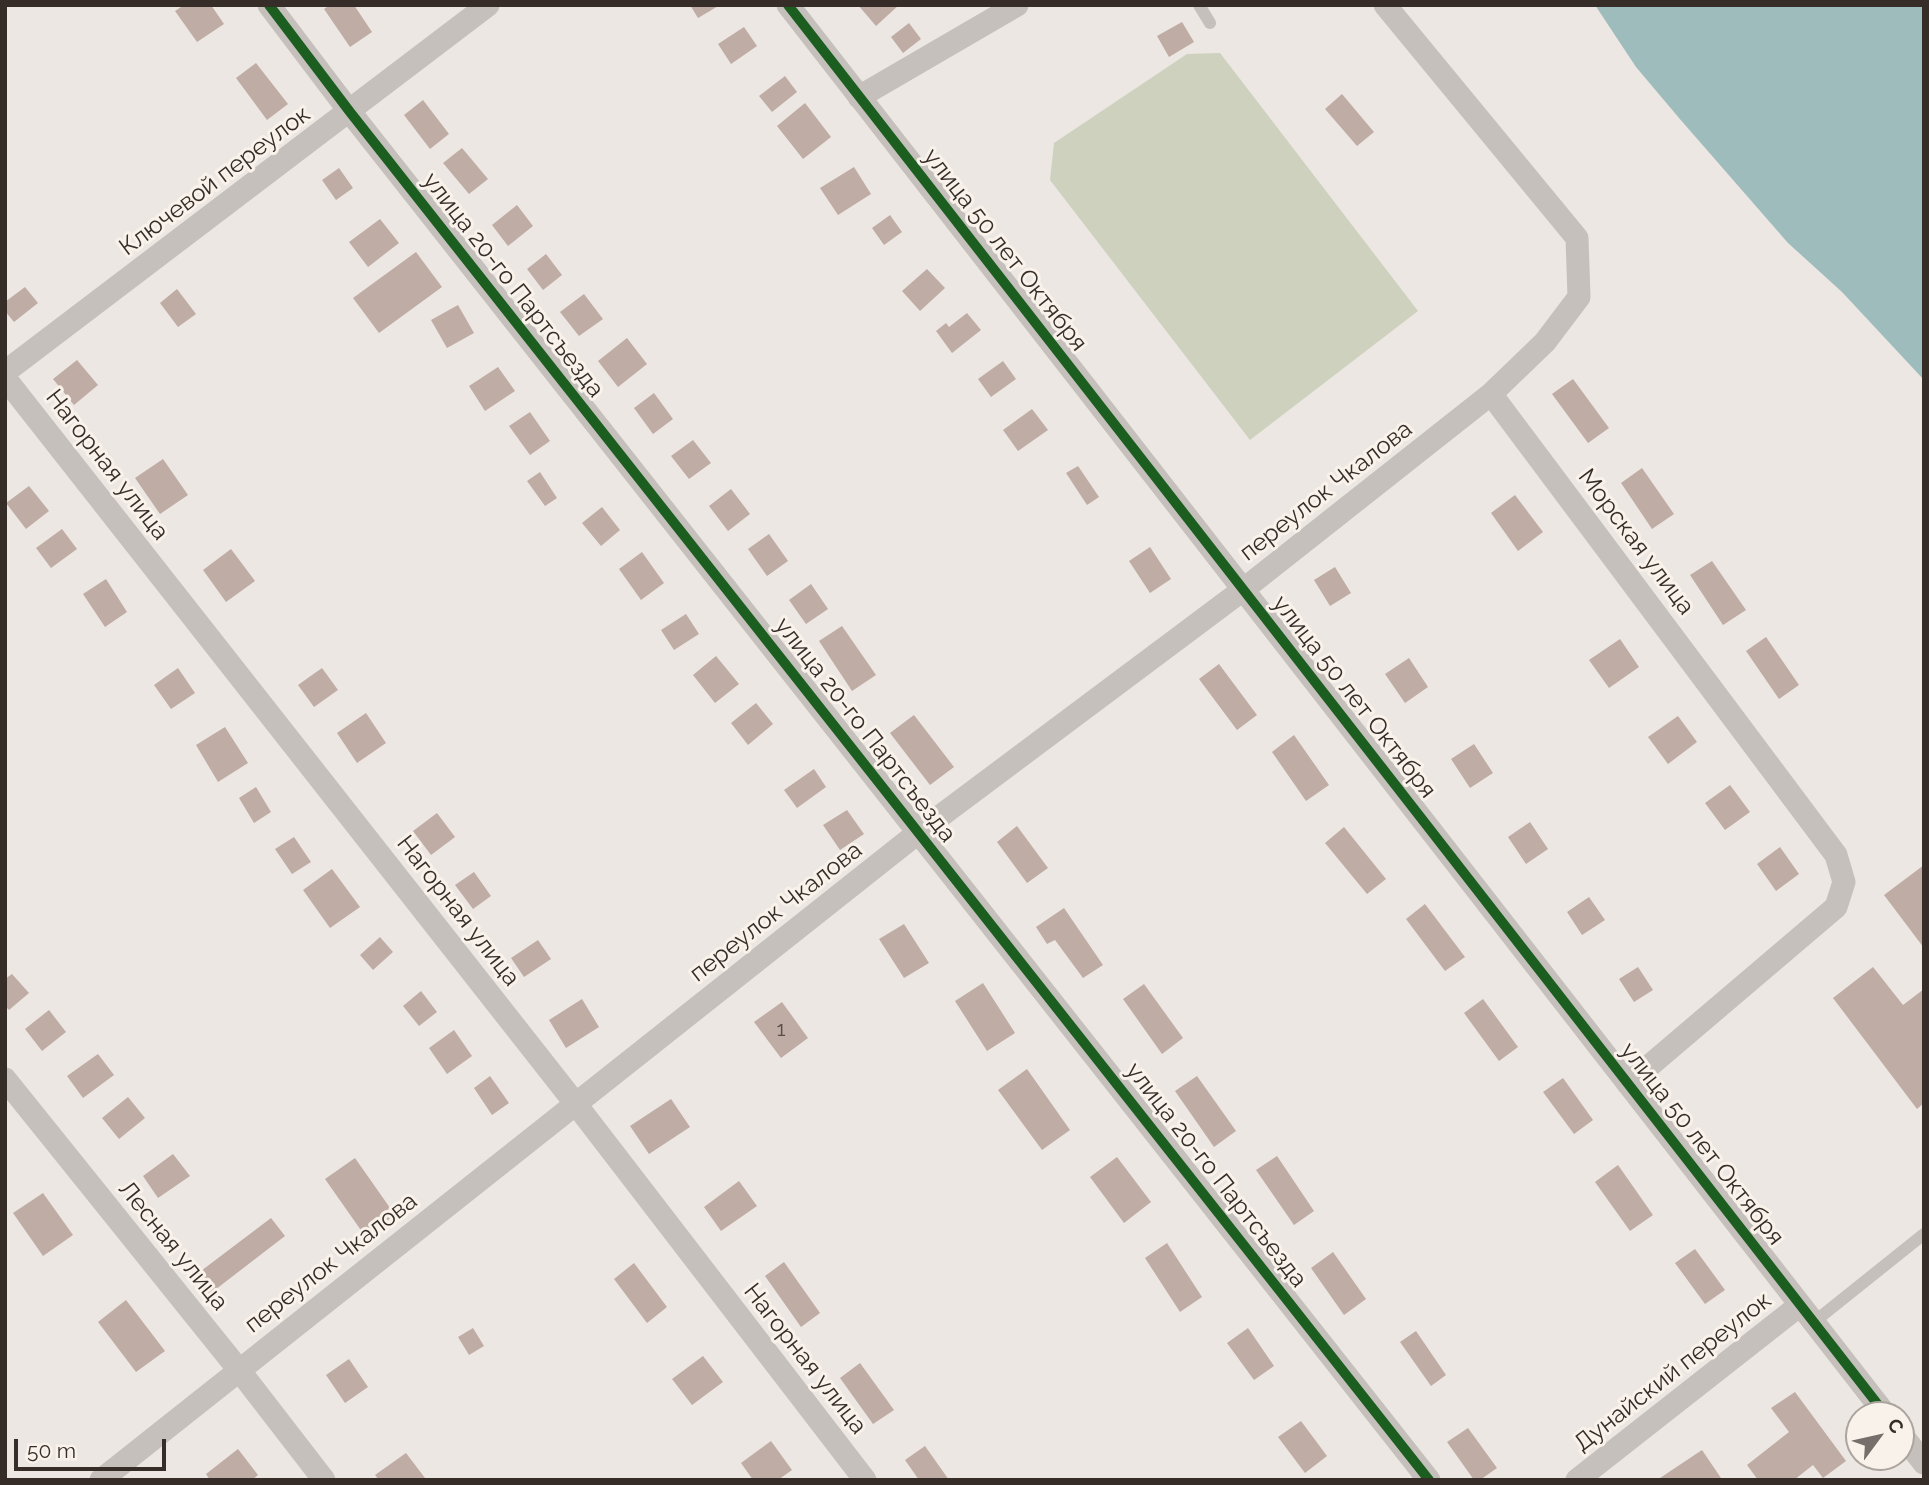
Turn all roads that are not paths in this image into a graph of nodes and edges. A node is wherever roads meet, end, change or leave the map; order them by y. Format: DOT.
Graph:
graph roads {
  1 [pos="269,5"];
  2 [pos="488,5"];
  3 [pos="788,5"];
  4 [pos="1017,5"];
  5 [pos="1199,5"];
  6 [pos="1385,5"];
  7 [pos="1210,23"];
  8 [pos="859,97"];
  9 [pos="350,112"];
  10 [pos="5,372"];
  11 [pos="5,378"];
  12 [pos="1491,394"];
  13 [pos="1244,589"];
  14 [pos="919,832"];
  15 [pos="5,1079"];
  16 [pos="1628,1084"];
  17 [pos="575,1103"];
  18 [pos="1924,1234"];
  19 [pos="1807,1313"];
  20 [pos="239,1370"];
  21 [pos="1875,1401"];
  22 [pos="101,1480"];
  23 [pos="324,1480"];
  24 [pos="865,1480"];
  25 [pos="1429,1480"];
  26 [pos="1577,1480"];
  1 -- 9 [label="street, улица 20-го Партсъезда"];
  2 -- 9 [label="street, Ключевой переулок"];
  3 -- 8 [label="street, улица 50 лет Октября"];
  4 -- 8 [label="street"];
  5 -- 7 [label="lane"];
  6 -- 12 [label="street"];
  8 -- 13 [label="street, улица 50 лет Октября"];
  9 -- 10 [label="street, Ключевой переулок"];
  9 -- 14 [label="street, улица 20-го Партсъезда"];
  11 -- 17 [label="street, Нагорная улица"];
  12 -- 13 [label="street, переулок Чкалова"];
  12 -- 16 [label="street, Морская улица"];
  13 -- 14 [label="street, переулок Чкалова"];
  13 -- 16 [label="street, улица 50 лет Октября"];
  14 -- 17 [label="street, переулок Чкалова"];
  14 -- 25 [label="street, улица 20-го Партсъезда"];
  15 -- 20 [label="street, Лесная улица"];
  16 -- 19 [label="street, улица 50 лет Октября"];
  17 -- 20 [label="street, переулок Чкалова"];
  17 -- 24 [label="street, Нагорная улица"];
  18 -- 19 [label="lane"];
  19 -- 21 [label="street, улица 50 лет Октября"];
  19 -- 26 [label="street, Дунайский переулок"];
  20 -- 22 [label="street, переулок Чкалова"];
  20 -- 23 [label="street, Лесная улица"];
}
